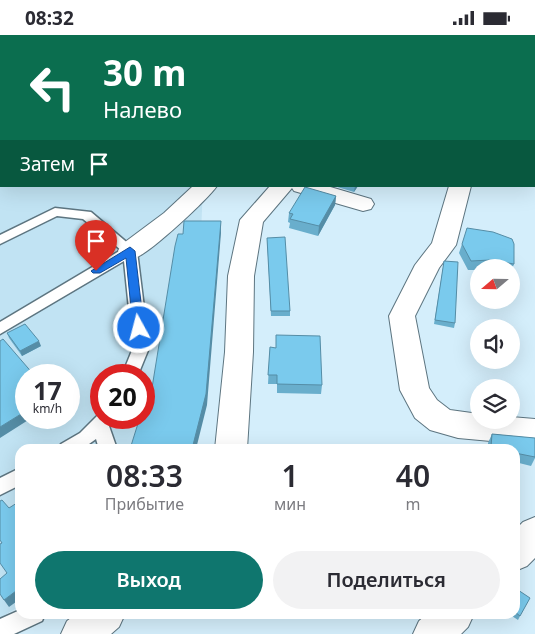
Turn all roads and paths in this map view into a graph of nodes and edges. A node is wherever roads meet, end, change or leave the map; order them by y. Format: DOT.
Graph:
graph roads {
  1 [pos="205,187"];
  2 [pos="281,187"];
  3 [pos="305,187"];
  4 [pos="460,187"];
  5 [pos="363,204"];
  6 [pos="0,240"];
  7 [pos="130,251"];
  8 [pos="0,329"];
  9 [pos="134,364"];
  10 [pos="96,429"];
  11 [pos="105,429"];
  12 [pos="535,432"];
  13 [pos="76,444"];
  14 [pos="107,444"];
  15 [pos="231,444"];
  16 [pos="15,479"];
  17 [pos="0,487"];
  18 [pos="535,533"];
  19 [pos="520,549"];
  20 [pos="24,619"];
  21 [pos="100,619"];
  22 [pos="450,619"];
  23 [pos="0,630"];
  24 [pos="80,634"];
  25 [pos="432,634"];
  1 -- 7 [label="street"];
  2 -- 15 [label="street"];
  3 -- 5 [label="street"];
  4 -- 12 [label="street"];
  6 -- 7 [label="lane"];
  7 -- 8 [label="lane"];
  7 -- 9 [label="lane"];
  10 -- 13 [label="lane"];
  11 -- 14 [label="lane"];
  16 -- 17 [label="lane"];
  18 -- 19 [label="street"];
  20 -- 23 [label="lane"];
  21 -- 24 [label="street"];
  22 -- 25 [label="street"];
}
